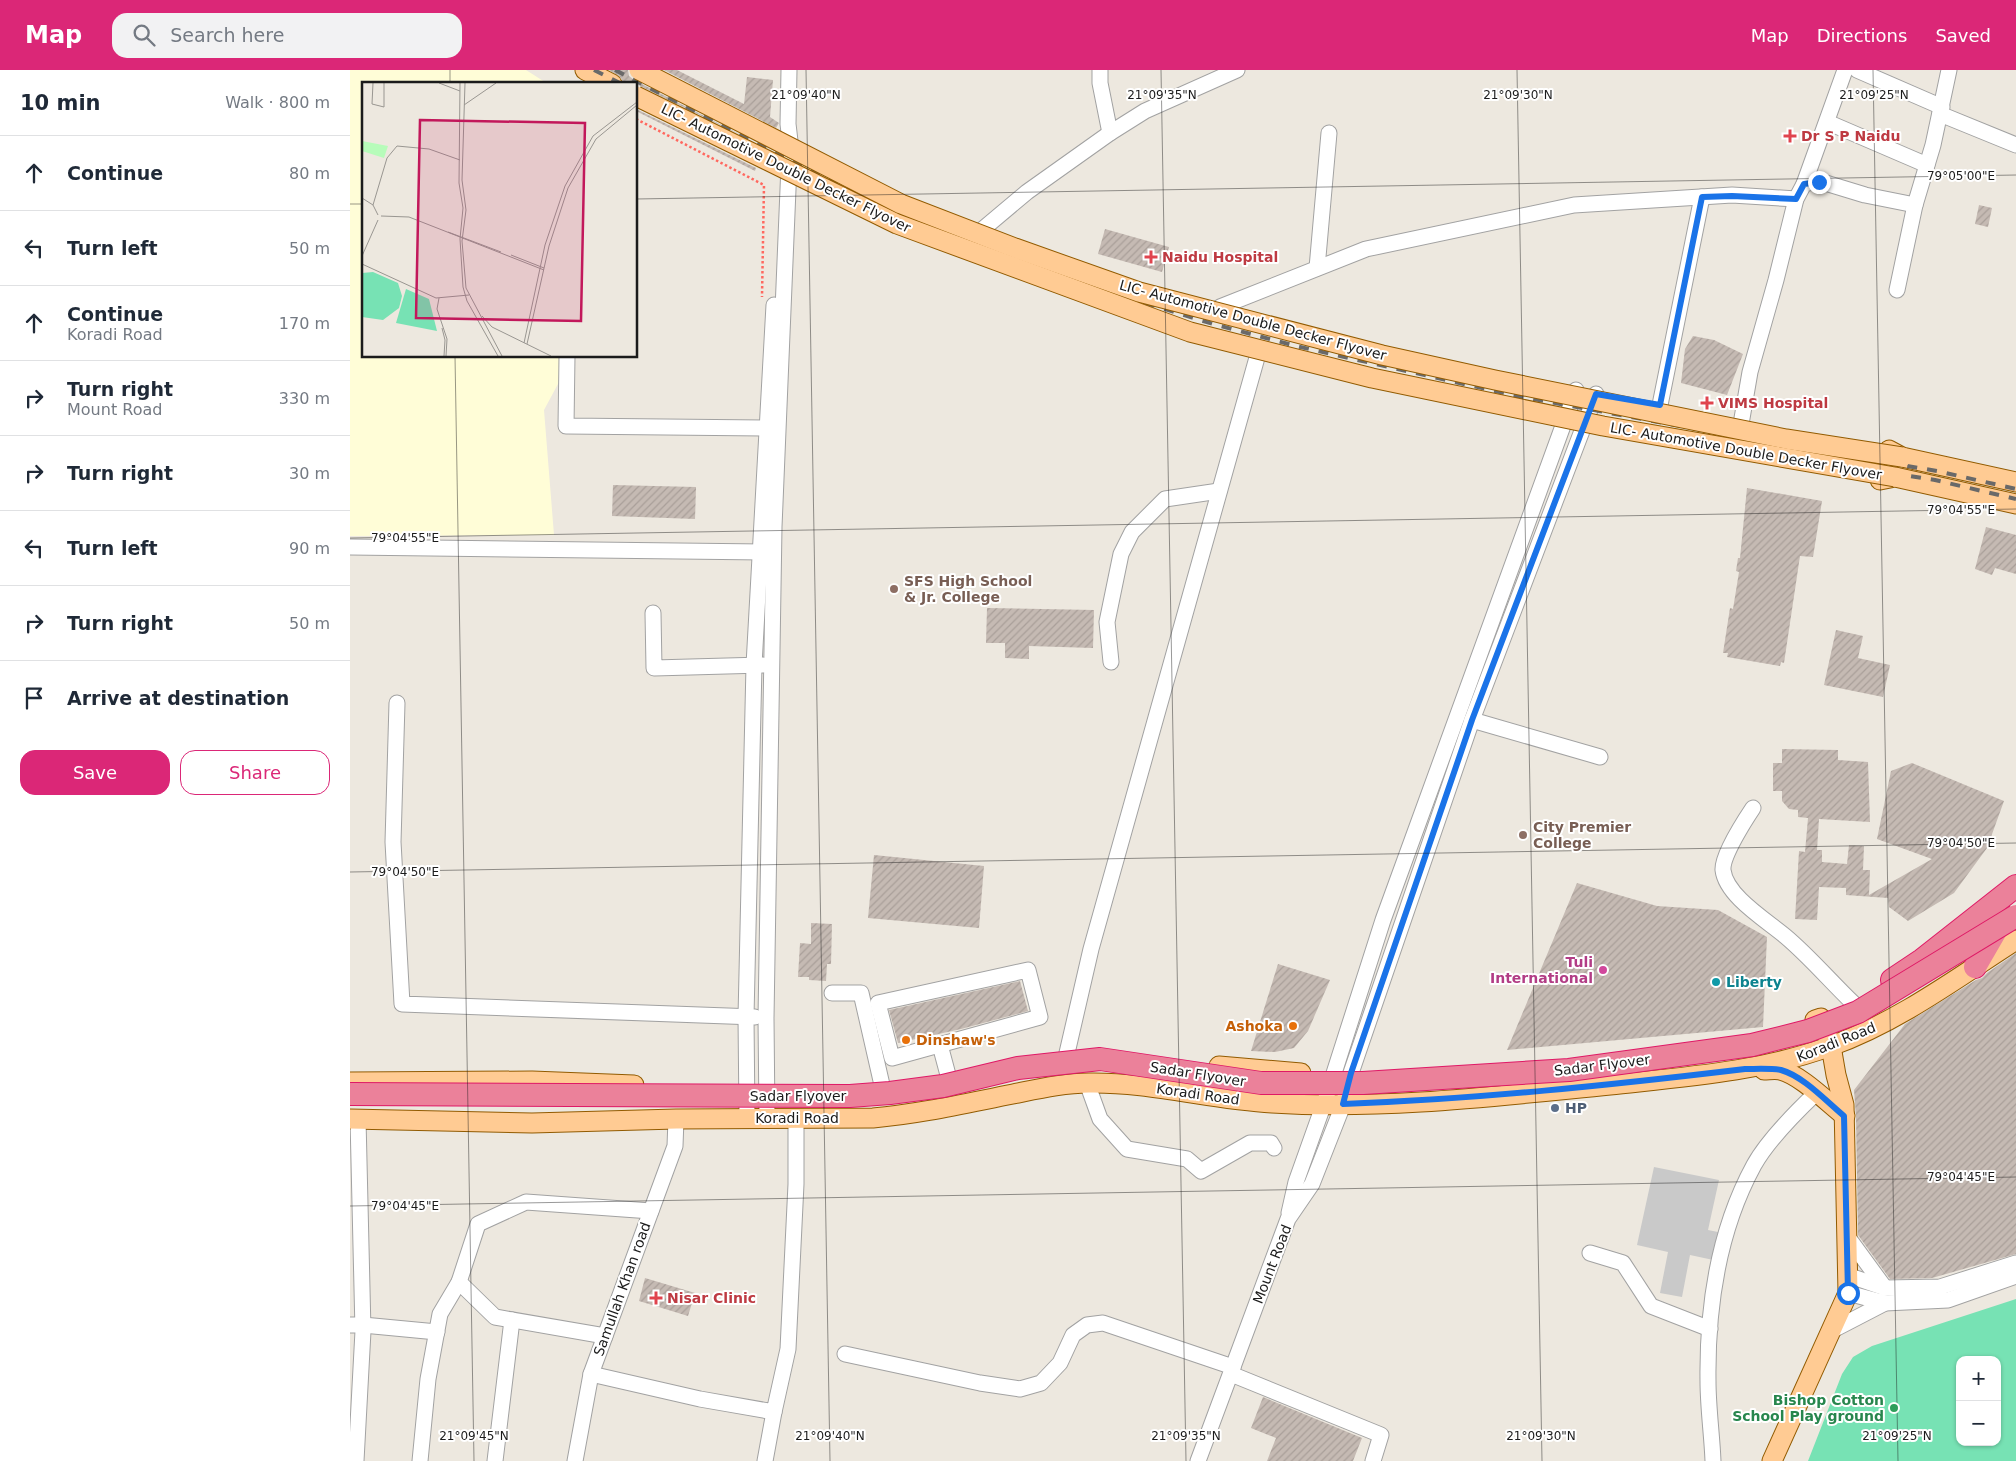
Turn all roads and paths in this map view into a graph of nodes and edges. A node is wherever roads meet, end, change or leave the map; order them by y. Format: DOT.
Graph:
graph roads {
  1 [pos="575,70"];
  2 [pos="585,70"];
  3 [pos="640,70"];
  4 [pos="653,70"];
  5 [pos="789,70"];
  6 [pos="1100,70"];
  7 [pos="1237,70"];
  8 [pos="1845,70"];
  9 [pos="1857,70"];
  10 [pos="1950,70"];
  11 [pos="598,82"];
  12 [pos="608,82"];
  13 [pos="638,97"];
  14 [pos="638,102"];
  15 [pos="1941,111"];
  16 [pos="638,120"];
  17 [pos="1827,122"];
  18 [pos="1110,132"];
  19 [pos="1329,133"];
  20 [pos="786,134"];
  21 [pos="2016,145"];
  22 [pos="1927,165"];
  23 [pos="784,175"];
  24 [pos="1804,184"];
  25 [pos="1702,197"];
  26 [pos="1796,199"];
  27 [pos="1914,205"];
  28 [pos="983,229"];
  29 [pos="964,256"];
  30 [pos="1318,268"];
  31 [pos="1896,290"];
  32 [pos="1220,307"];
  33 [pos="774,310"];
  34 [pos="1258,354"];
  35 [pos="567,358"];
  36 [pos="1576,390"];
  37 [pos="1596,394"];
  38 [pos="1660,405"];
  39 [pos="1564,424"];
  40 [pos="1741,424"];
  41 [pos="1583,427"];
  42 [pos="767,428"];
  43 [pos="1902,457"];
  44 [pos="1895,477"];
  45 [pos="2016,482"];
  46 [pos="1219,490"];
  47 [pos="2016,504"];
  48 [pos="350,547"];
  49 [pos="767,552"];
  50 [pos="653,613"];
  51 [pos="1111,662"];
  52 [pos="772,665"];
  53 [pos="754,666"];
  54 [pos="397,704"];
  55 [pos="1472,720"];
  56 [pos="1600,757"];
  57 [pos="1752,808"];
  58 [pos="2016,886"];
  59 [pos="2016,908"];
  60 [pos="2016,916"];
  61 [pos="2016,928"];
  62 [pos="2016,940"];
  63 [pos="1975,966"];
  64 [pos="832,994"];
  65 [pos="1853,1003"];
  66 [pos="746,1017"];
  67 [pos="766,1018"];
  68 [pos="1821,1018"];
  69 [pos="940,1045"];
  70 [pos="1831,1046"];
  71 [pos="1067,1053"];
  72 [pos="1745,1069"];
  73 [pos="1342,1073"];
  74 [pos="948,1075"];
  75 [pos="350,1082"];
  76 [pos="1087,1083"];
  77 [pos="882,1085"];
  78 [pos="747,1086"];
  79 [pos="767,1086"];
  80 [pos="1816,1093"];
  81 [pos="350,1094"];
  82 [pos="1343,1104"];
  83 [pos="1323,1105"];
  84 [pos="353,1114"];
  85 [pos="1844,1116"];
  86 [pos="747,1118"];
  87 [pos="767,1118"];
  88 [pos="676,1119"];
  89 [pos="796,1119"];
  90 [pos="1274,1148"];
  91 [pos="651,1211"];
  92 [pos="1288,1219"];
  93 [pos="1847,1236"];
  94 [pos="1590,1253"];
  95 [pos="2016,1263"];
  96 [pos="2016,1276"];
  97 [pos="459,1282"];
  98 [pos="1848,1284"];
  99 [pos="1885,1295"];
  100 [pos="512,1320"];
  101 [pos="357,1325"];
  102 [pos="1710,1329"];
  103 [pos="1831,1331"];
  104 [pos="437,1332"];
  105 [pos="605,1336"];
  106 [pos="845,1354"];
  107 [pos="1232,1370"];
  108 [pos="591,1374"];
  109 [pos="774,1412"];
  110 [pos="356,1461"];
  111 [pos="420,1461"];
  112 [pos="495,1461"];
  113 [pos="575,1461"];
  114 [pos="765,1461"];
  115 [pos="1198,1461"];
  116 [pos="1373,1461"];
  117 [pos="1713,1461"];
  118 [pos="1772,1461"];
  1 -- 11 [label="main road"];
  2 -- 12 [label="main road"];
  3 -- 43 [label="main road, LIC- Automotive Double Decker Flyover, bridge"];
  4 -- 20 [label="main road"];
  5 -- 20 [label="street"];
  6 -- 18 [label="street"];
  7 -- 18 [label="street"];
  8 -- 17 [label="street"];
  9 -- 15 [label="street"];
  10 -- 15 [label="street"];
  13 -- 44 [label="main road, LIC- Automotive Double Decker Flyover, bridge"];
  14 -- 23 [label="main road"];
  15 -- 21 [label="street"];
  15 -- 22 [label="street"];
  16 -- 33 [label="path"];
  17 -- 22 [label="street"];
  17 -- 24 [label="street"];
  18 -- 28 [label="street"];
  19 -- 30 [label="street"];
  20 -- 23 [label="street"];
  20 -- 28 [label="main road"];
  22 -- 27 [label="street"];
  23 -- 29 [label="main road"];
  23 -- 33 [label="street"];
  23 -- 49 [label="street"];
  24 -- 26 [label="street"];
  24 -- 27 [label="street"];
  25 -- 26 [label="street"];
  25 -- 30 [label="street"];
  25 -- 38 [label="street"];
  26 -- 40 [label="street"];
  27 -- 31 [label="street"];
  28 -- 29 [label="street"];
  28 -- 32 [label="main road"];
  29 -- 34 [label="main road"];
  30 -- 32 [label="street"];
  32 -- 36 [label="main road"];
  33 -- 42 [label="street"];
  34 -- 39 [label="main road"];
  34 -- 46 [label="street"];
  35 -- 42 [label="street"];
  36 -- 37 [label="main road"];
  36 -- 39 [label="street"];
  37 -- 38 [label="main road"];
  37 -- 41 [label="street, Mount Road"];
  38 -- 40 [label="main road"];
  39 -- 41 [label="main road"];
  39 -- 73 [label="street"];
  40 -- 43 [label="main road"];
  41 -- 44 [label="main road"];
  41 -- 55 [label="street, Mount Road"];
  42 -- 49 [label="street"];
  43 -- 45 [label="main road"];
  44 -- 47 [label="main road, LIC- Automotive Double Decker Flyover"];
  46 -- 51 [label="street"];
  46 -- 71 [label="street"];
  48 -- 49 [label="street"];
  49 -- 52 [label="street"];
  49 -- 53 [label="street"];
  50 -- 53 [label="street"];
  52 -- 53 [label="street"];
  52 -- 67 [label="street"];
  53 -- 66 [label="street"];
  54 -- 66 [label="street"];
  55 -- 56 [label="street"];
  55 -- 73 [label="street, Mount Road"];
  57 -- 65 [label="street"];
  58 -- 65 [label="highway"];
  59 -- 63 [label="highway"];
  60 -- 81 [label="highway, Sadar Flyover, bridge"];
  61 -- 84 [label="highway, Sadar Flyover"];
  62 -- 63 [label="main road, Koradi Road"];
  63 -- 70 [label="main road, Koradi Road"];
  64 -- 77 [label="street"];
  65 -- 68 [label="highway"];
  66 -- 67 [label="street"];
  66 -- 78 [label="street"];
  67 -- 79 [label="street"];
  68 -- 70 [label="main road"];
  68 -- 73 [label="main road"];
  69 -- 69 [label="street"];
  69 -- 74 [label="street"];
  70 -- 72 [label="main road, Koradi Road"];
  70 -- 85 [label="main road"];
  71 -- 73 [label="main road"];
  71 -- 74 [label="main road"];
  72 -- 80 [label="main road"];
  72 -- 82 [label="main road, Koradi Road"];
  73 -- 82 [label="street, Mount Road"];
  73 -- 83 [label="street"];
  74 -- 77 [label="main road"];
  75 -- 78 [label="main road"];
  76 -- 83 [label="main road, Koradi Road"];
  76 -- 89 [label="main road, Koradi Road"];
  76 -- 90 [label="street"];
  77 -- 79 [label="main road"];
  78 -- 79 [label="main road"];
  78 -- 86 [label="street"];
  79 -- 87 [label="street"];
  80 -- 85 [label="main road"];
  80 -- 102 [label="street"];
  82 -- 83 [label="main road, Koradi Road"];
  82 -- 92 [label="street, Mount Road"];
  83 -- 92 [label="street"];
  84 -- 88 [label="main road, Koradi Road"];
  84 -- 101 [label="street"];
  85 -- 93 [label="main road"];
  86 -- 87 [label="main road, Koradi Road"];
  86 -- 88 [label="main road, Koradi Road"];
  87 -- 89 [label="main road, Koradi Road"];
  88 -- 91 [label="street, Samullah Khan road"];
  89 -- 109 [label="street"];
  91 -- 97 [label="street"];
  91 -- 105 [label="street, Samullah Khan road"];
  92 -- 107 [label="street, Mount Road"];
  93 -- 98 [label="main road"];
  93 -- 99 [label="street"];
  94 -- 102 [label="street"];
  95 -- 99 [label="street"];
  96 -- 99 [label="street"];
  97 -- 100 [label="street"];
  97 -- 104 [label="street"];
  98 -- 99 [label="street"];
  98 -- 103 [label="main road"];
  99 -- 103 [label="street"];
  100 -- 105 [label="street"];
  100 -- 112 [label="street"];
  101 -- 104 [label="street"];
  101 -- 110 [label="street"];
  102 -- 117 [label="street"];
  103 -- 118 [label="main road"];
  104 -- 111 [label="street"];
  105 -- 108 [label="street, Samullah Khan road"];
  106 -- 107 [label="street"];
  107 -- 115 [label="street, Mount Road"];
  107 -- 116 [label="street"];
  108 -- 109 [label="street"];
  108 -- 113 [label="street, Samullah Khan road"];
  109 -- 114 [label="street"];
}
